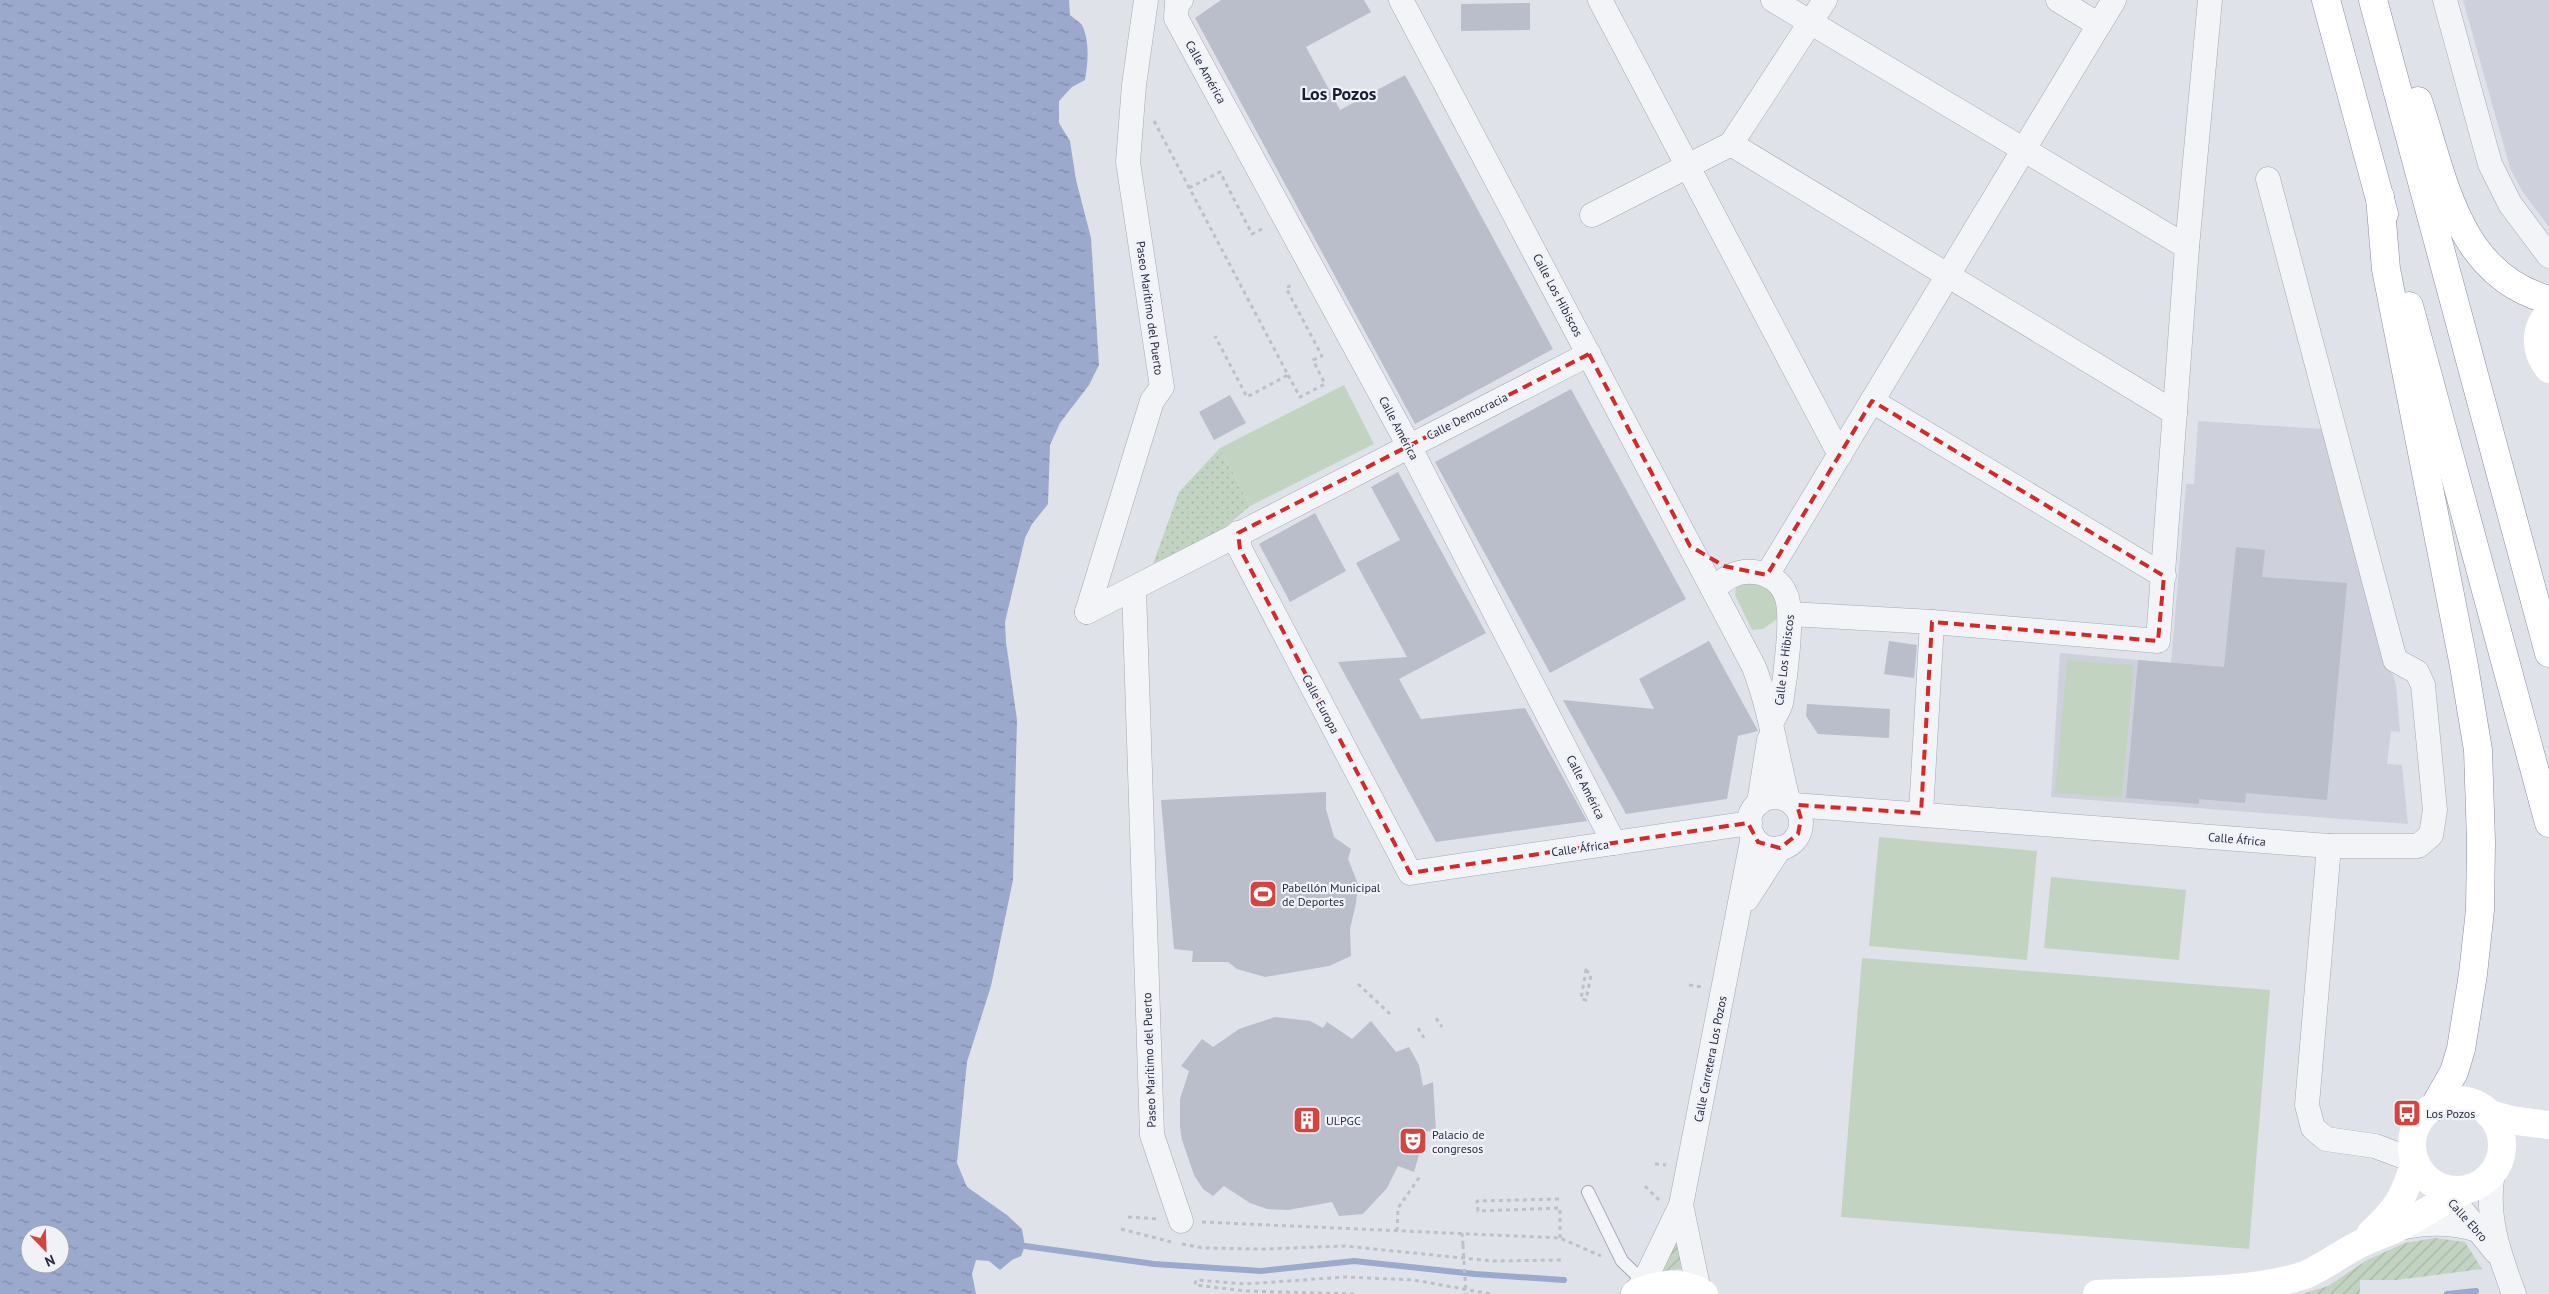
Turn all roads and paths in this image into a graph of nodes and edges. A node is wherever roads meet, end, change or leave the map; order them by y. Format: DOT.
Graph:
graph roads {
  1 [pos="1146,0"];
  2 [pos="1401,0"];
  3 [pos="1600,0"];
  4 [pos="1772,0"];
  5 [pos="1825,0"];
  6 [pos="2058,0"];
  7 [pos="2114,0"];
  8 [pos="2210,0"];
  9 [pos="2326,0"];
  10 [pos="2374,0"];
  11 [pos="2445,0"];
  12 [pos="1178,9"];
  13 [pos="1811,23"];
  14 [pos="2099,25"];
  15 [pos="1153,119"];
  16 [pos="1731,144"];
  17 [pos="2024,150"];
  18 [pos="1686,166"];
  19 [pos="2268,179"];
  20 [pos="1189,188"];
  21 [pos="2380,197"];
  22 [pos="1592,215"];
  23 [pos="1264,228"];
  24 [pos="2187,247"];
  25 [pos="2549,256"];
  26 [pos="1948,275"];
  27 [pos="1294,284"];
  28 [pos="2549,300"];
  29 [pos="2549,313"];
  30 [pos="1215,336"];
  31 [pos="1589,354"];
  32 [pos="2548,371"];
  33 [pos="1288,375"];
  34 [pos="1872,401"];
  35 [pos="2175,413"];
  36 [pos="1409,446"];
  37 [pos="1840,455"];
  38 [pos="1238,533"];
  39 [pos="1690,546"];
  40 [pos="1743,572"];
  41 [pos="1767,575"];
  42 [pos="2164,576"];
  43 [pos="1134,589"];
  44 [pos="1714,590"];
  45 [pos="1790,614"];
  46 [pos="1932,622"];
  47 [pos="2549,653"];
  48 [pos="1770,728"];
  49 [pos="1795,811"];
  50 [pos="1921,814"];
  51 [pos="1754,821"];
  52 [pos="2549,823"];
  53 [pos="1614,843"];
  54 [pos="2329,846"];
  55 [pos="1780,848"];
  56 [pos="1410,873"];
  57 [pos="1738,914"];
  58 [pos="1358,984"];
  59 [pos="1688,985"];
  60 [pos="1703,988"];
  61 [pos="1581,999"];
  62 [pos="1390,1014"];
  63 [pos="1436,1018"];
  64 [pos="1442,1027"];
  65 [pos="1418,1028"];
  66 [pos="1424,1038"];
  67 [pos="2434,1107"];
  68 [pos="2489,1114"];
  69 [pos="2549,1125"];
  70 [pos="2549,1133"];
  71 [pos="2415,1161"];
  72 [pos="1655,1164"];
  73 [pos="1672,1165"];
  74 [pos="2496,1166"];
  75 [pos="1421,1175"];
  76 [pos="1645,1186"];
  77 [pos="2451,1190"];
  78 [pos="1588,1192"];
  79 [pos="1657,1197"];
  80 [pos="1561,1199"];
  81 [pos="1681,1205"];
  82 [pos="1128,1217"];
  83 [pos="1181,1221"];
  84 [pos="1121,1229"];
  85 [pos="2394,1229"];
  86 [pos="2478,1230"];
  87 [pos="1397,1231"];
  88 [pos="1462,1233"];
  89 [pos="1560,1238"];
  90 [pos="2357,1245"];
  91 [pos="2500,1258"];
  92 [pos="1564,1260"];
  93 [pos="1635,1285"];
  94 [pos="1701,1292"];
  95 [pos="1354,1294"];
  96 [pos="1466,1294"];
  97 [pos="1491,1294"];
  98 [pos="2097,1294"];
  99 [pos="2514,1294"];
  1 -- 43 [label="street, Paseo Marítimo del Puerto"];
  2 -- 31 [label="street, Calle Los Hibiscos"];
  3 -- 18 [label="street"];
  4 -- 13 [label="street"];
  5 -- 13 [label="street"];
  6 -- 14 [label="street"];
  7 -- 14 [label="street"];
  8 -- 24 [label="street"];
  9 -- 21 [label="main road"];
  10 -- 28 [label="main road"];
  10 -- 47 [label="main road"];
  11 -- 25 [label="street"];
  12 -- 36 [label="street, Calle América"];
  13 -- 16 [label="street"];
  13 -- 17 [label="street"];
  14 -- 17 [label="street"];
  15 -- 20 [label="path"];
  16 -- 18 [label="street"];
  16 -- 26 [label="street"];
  17 -- 24 [label="street"];
  17 -- 26 [label="street"];
  18 -- 22 [label="street"];
  18 -- 37 [label="street"];
  19 -- 54 [label="street, Calle África"];
  20 -- 23 [label="path"];
  20 -- 33 [label="path"];
  21 -- 52 [label="main road"];
  21 -- 67 [label="main road"];
  24 -- 35 [label="street"];
  26 -- 34 [label="street"];
  26 -- 35 [label="street"];
  27 -- 33 [label="path"];
  29 -- 32 [label="main road"];
  30 -- 33 [label="path"];
  31 -- 36 [label="street, Calle Democracia"];
  31 -- 39 [label="street, Calle Los Hibiscos"];
  34 -- 37 [label="street"];
  34 -- 42 [label="street"];
  35 -- 42 [label="street"];
  36 -- 38 [label="street, Calle Democracia"];
  36 -- 53 [label="street, Calle América"];
  37 -- 41 [label="street"];
  38 -- 43 [label="street, Paseo Marítimo del Puerto"];
  38 -- 56 [label="street, Calle Europa"];
  39 -- 40 [label="street"];
  39 -- 44 [label="street, Calle Los Hibiscos"];
  40 -- 41 [label="street"];
  40 -- 44 [label="street"];
  41 -- 45 [label="street, Calle Los Hibiscos"];
  42 -- 46 [label="street"];
  43 -- 83 [label="street, Paseo Marítimo del Puerto"];
  44 -- 48 [label="street, Calle Los Hibiscos"];
  45 -- 46 [label="street"];
  45 -- 48 [label="street, Calle Los Hibiscos"];
  46 -- 50 [label="street"];
  48 -- 49 [label="street"];
  48 -- 51 [label="street, Calle Carretera Los Pozos"];
  49 -- 50 [label="street, Calle África"];
  49 -- 51 [label="street"];
  49 -- 55 [label="street"];
  50 -- 54 [label="street, Calle África"];
  51 -- 53 [label="street, Calle África"];
  51 -- 55 [label="street"];
  51 -- 57 [label="street, Calle Carretera Los Pozos"];
  53 -- 56 [label="street, Calle África"];
  54 -- 71 [label="street"];
  55 -- 57 [label="street, Calle Carretera Los Pozos"];
  57 -- 81 [label="street, Calle Carretera Los Pozos"];
  58 -- 62 [label="path"];
  59 -- 60 [label="path"];
  61 -- 61 [label="path"];
  63 -- 64 [label="path"];
  65 -- 66 [label="path"];
  67 -- 68 [label="main road"];
  67 -- 71 [label="main road"];
  68 -- 69 [label="main road"];
  68 -- 74 [label="main road"];
  70 -- 74 [label="main road"];
  71 -- 77 [label="main road"];
  71 -- 90 [label="main road"];
  72 -- 73 [label="path"];
  74 -- 77 [label="main road"];
  74 -- 91 [label="street, Calle Ebro"];
  75 -- 87 [label="path"];
  76 -- 79 [label="path"];
  77 -- 85 [label="main road"];
  77 -- 86 [label="street, Calle Ebro"];
  78 -- 93 [label="lane"];
  80 -- 89 [label="path"];
  81 -- 93 [label="street, Calle Carretera Los Pozos"];
  81 -- 94 [label="street, Calle Carretera Los Pozos"];
  82 -- 83 [label="path"];
  83 -- 87 [label="path"];
  84 -- 92 [label="path"];
  85 -- 86 [label="street"];
  85 -- 90 [label="main road"];
  86 -- 91 [label="street, Calle Ebro"];
  87 -- 88 [label="path"];
  88 -- 89 [label="path"];
  88 -- 96 [label="path, bridge"];
  89 -- 93 [label="path"];
  90 -- 98 [label="main road"];
  91 -- 99 [label="street, Calle Ebro"];
  93 -- 94 [label="main road"];
  95 -- 97 [label="path"];
}
